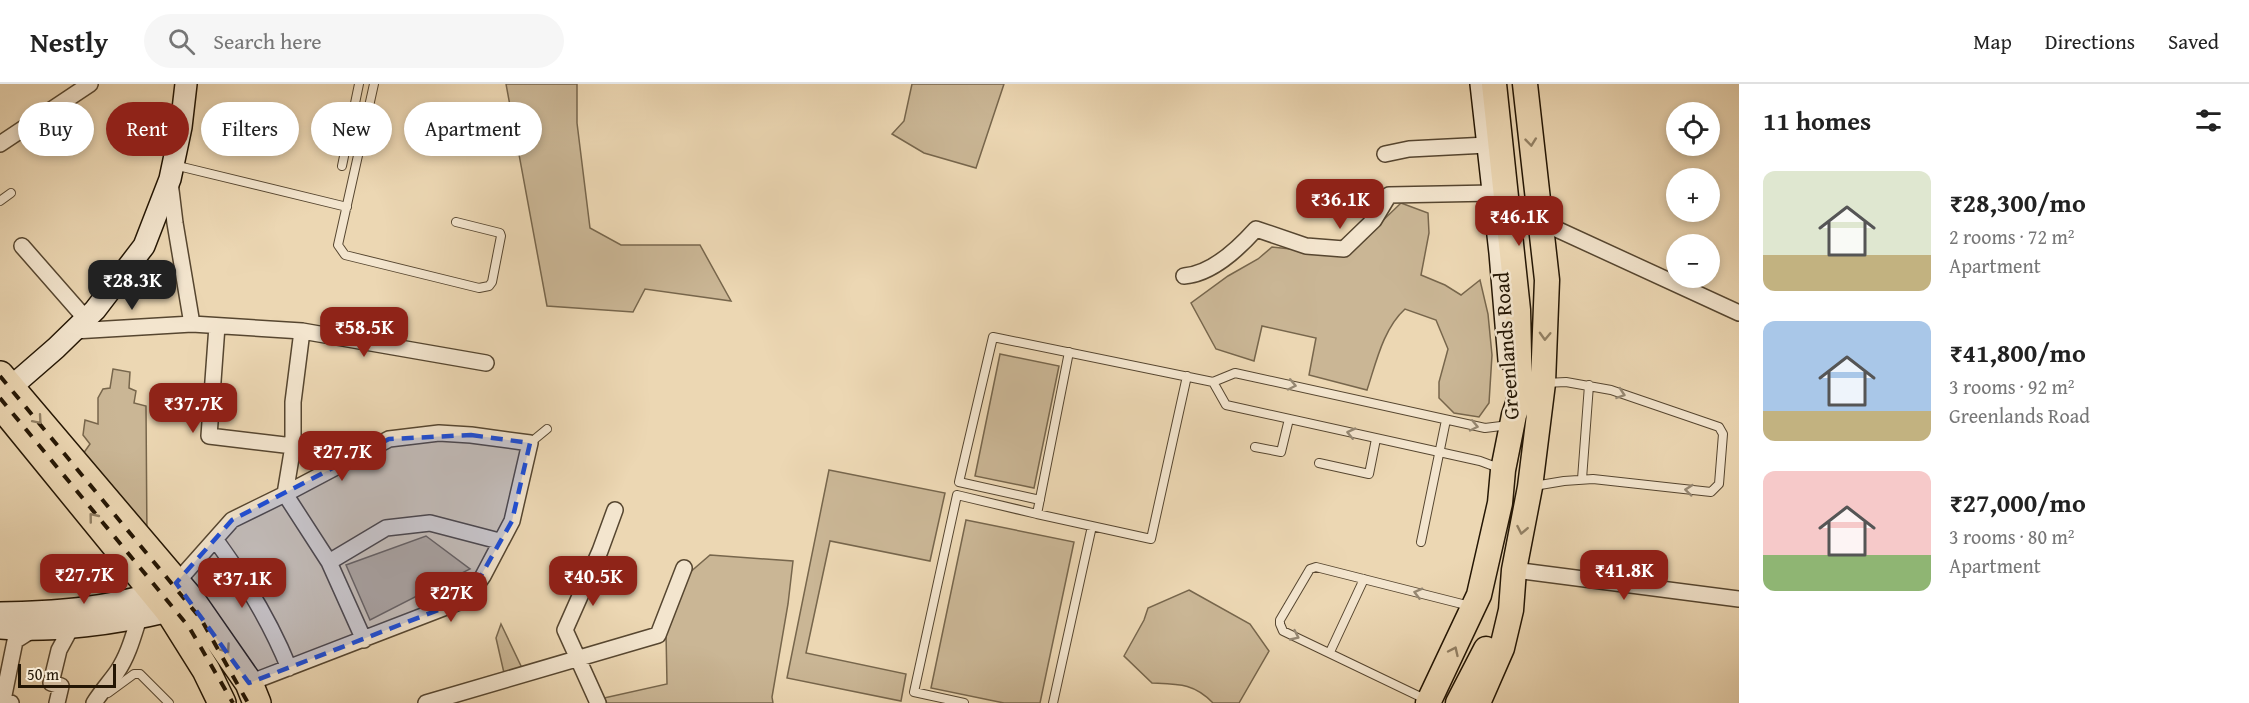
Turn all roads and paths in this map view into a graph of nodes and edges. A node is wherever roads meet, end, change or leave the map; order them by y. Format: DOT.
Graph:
graph roads {
  1 [pos="90,84"];
  2 [pos="186,84"];
  3 [pos="359,84"];
  4 [pos="374,84"];
  5 [pos="1481,84"];
  6 [pos="1494,84"];
  7 [pos="1525,84"];
  8 [pos="0,144"];
  9 [pos="1487,145"];
  10 [pos="1385,154"];
  11 [pos="342,166"];
  12 [pos="172,172"];
  13 [pos="11,193"];
  14 [pos="1493,193"];
  15 [pos="0,201"];
  16 [pos="347,207"];
  17 [pos="1539,221"];
  18 [pos="456,222"];
  19 [pos="22,246"];
  20 [pos="1184,276"];
  21 [pos="1739,313"];
  22 [pos="192,324"];
  23 [pos="80,325"];
  24 [pos="217,326"];
  25 [pos="302,331"];
  26 [pos="1069,352"];
  27 [pos="486,363"];
  28 [pos="1187,376"];
  29 [pos="1213,382"];
  30 [pos="1543,383"];
  31 [pos="1589,385"];
  32 [pos="3,389"];
  33 [pos="1288,419"];
  34 [pos="1446,420"];
  35 [pos="1513,420"];
  36 [pos="547,429"];
  37 [pos="1376,439"];
  38 [pos="530,443"];
  39 [pos="293,446"];
  40 [pos="1255,447"];
  41 [pos="1439,452"];
  42 [pos="1319,463"];
  43 [pos="1503,470"];
  44 [pos="1582,479"];
  45 [pos="1530,487"];
  46 [pos="285,494"];
  47 [pos="1040,500"];
  48 [pos="615,510"];
  49 [pos="1037,514"];
  50 [pos="1092,526"];
  51 [pos="215,539"];
  52 [pos="500,541"];
  53 [pos="1421,542"];
  54 [pos="329,562"];
  55 [pos="684,568"];
  56 [pos="1514,570"];
  57 [pos="1364,579"];
  58 [pos="167,596"];
  59 [pos="1739,599"];
  60 [pos="1474,607"];
  61 [pos="0,613"];
  62 [pos="139,618"];
  63 [pos="72,626"];
  64 [pos="0,628"];
  65 [pos="34,629"];
  66 [pos="364,640"];
  67 [pos="1330,652"];
  68 [pos="578,660"];
  69 [pos="289,668"];
  70 [pos="253,693"];
  71 [pos="1428,702"];
  72 [pos="11,703"];
  73 [pos="57,703"];
  74 [pos="96,703"];
  75 [pos="169,703"];
  76 [pos="222,703"];
  77 [pos="426,703"];
  78 [pos="598,703"];
  79 [pos="964,703"];
  80 [pos="1053,703"];
  81 [pos="1458,703"];
  82 [pos="1478,703"];
  1 -- 8 [label="street"];
  2 -- 12 [label="street"];
  3 -- 11 [label="lane"];
  4 -- 16 [label="lane"];
  5 -- 9 [label="street, Greenlands Road"];
  6 -- 35 [label="main road"];
  7 -- 17 [label="main road, Greenlands Road, one-way"];
  9 -- 10 [label="street"];
  9 -- 14 [label="street, Greenlands Road"];
  12 -- 16 [label="lane"];
  12 -- 22 [label="street"];
  12 -- 23 [label="street"];
  13 -- 15 [label="lane"];
  14 -- 20 [label="street"];
  14 -- 35 [label="street, Greenlands Road"];
  16 -- 18 [label="lane"];
  17 -- 21 [label="street"];
  17 -- 30 [label="main road, Greenlands Road, one-way"];
  19 -- 23 [label="street"];
  22 -- 23 [label="street"];
  22 -- 24 [label="street"];
  23 -- 32 [label="street"];
  24 -- 25 [label="street"];
  24 -- 39 [label="street"];
  25 -- 27 [label="street"];
  25 -- 39 [label="street"];
  26 -- 28 [label="lane"];
  26 -- 47 [label="lane"];
  26 -- 47 [label="lane"];
  28 -- 29 [label="lane"];
  28 -- 50 [label="lane"];
  29 -- 33 [label="lane"];
  29 -- 34 [label="lane, one-way"];
  30 -- 31 [label="lane"];
  30 -- 45 [label="main road, Greenlands Road"];
  31 -- 44 [label="lane"];
  31 -- 44 [label="lane, one-way"];
  32 -- 58 [label="highway"];
  37 -- 33 [label="lane, one-way"];
  33 -- 40 [label="lane"];
  34 -- 35 [label="lane, one-way"];
  34 -- 41 [label="lane"];
  35 -- 43 [label="main road, Greenlands Road"];
  36 -- 38 [label="lane"];
  37 -- 41 [label="lane"];
  37 -- 42 [label="lane"];
  38 -- 46 [label="street"];
  38 -- 52 [label="street"];
  39 -- 46 [label="street"];
  41 -- 43 [label="lane"];
  41 -- 53 [label="lane"];
  43 -- 60 [label="main road, Greenlands Road"];
  44 -- 45 [label="lane"];
  45 -- 56 [label="main road, Greenlands Road, one-way"];
  46 -- 51 [label="street"];
  46 -- 54 [label="street"];
  47 -- 49 [label="lane"];
  48 -- 68 [label="street"];
  49 -- 50 [label="lane"];
  49 -- 79 [label="lane"];
  50 -- 80 [label="lane"];
  51 -- 58 [label="street"];
  51 -- 69 [label="street"];
  52 -- 54 [label="street"];
  52 -- 66 [label="street"];
  54 -- 66 [label="street"];
  55 -- 68 [label="street"];
  56 -- 59 [label="street"];
  56 -- 81 [label="main road"];
  56 -- 82 [label="main road, Greenlands Road"];
  60 -- 57 [label="lane, one-way"];
  57 -- 67 [label="lane"];
  57 -- 67 [label="lane, one-way"];
  58 -- 61 [label="street"];
  58 -- 62 [label="street"];
  58 -- 70 [label="highway, one-way"];
  58 -- 76 [label="highway"];
  71 -- 60 [label="main road, Greenlands Road, one-way"];
  62 -- 63 [label="street"];
  62 -- 74 [label="street"];
  63 -- 65 [label="street"];
  63 -- 73 [label="street"];
  64 -- 65 [label="street"];
  65 -- 72 [label="street"];
  66 -- 69 [label="street"];
  67 -- 71 [label="lane"];
  68 -- 77 [label="street"];
  68 -- 78 [label="street"];
  69 -- 70 [label="street"];
  74 -- 75 [label="lane"];
}
